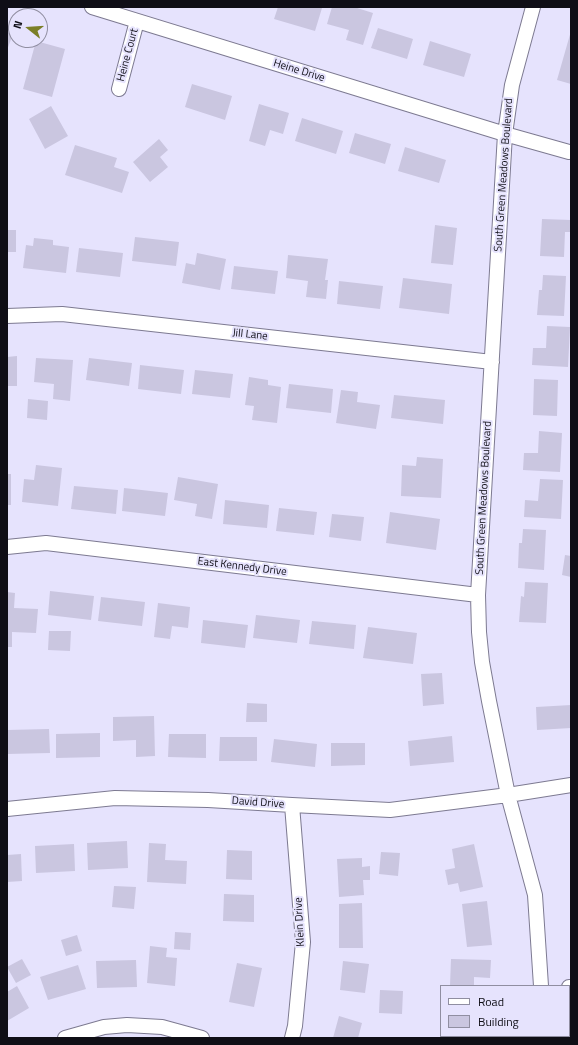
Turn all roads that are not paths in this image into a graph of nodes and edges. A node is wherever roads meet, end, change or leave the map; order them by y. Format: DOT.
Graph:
graph roads {
  1 [pos="92,7"];
  2 [pos="533,7"];
  3 [pos="137,21"];
  4 [pos="119,89"];
  5 [pos="505,134"];
  6 [pos="569,152"];
  7 [pos="7,316"];
  8 [pos="492,362"];
  9 [pos="7,547"];
  10 [pos="478,595"];
  11 [pos="571,785"];
  12 [pos="508,795"];
  13 [pos="292,805"];
  14 [pos="7,809"];
  15 [pos="542,985"];
  16 [pos="65,1038"];
  17 [pos="202,1038"];
  18 [pos="292,1038"];
  1 -- 3 [label="street, Heine Drive"];
  2 -- 5 [label="street, South Green Meadows Boulevard"];
  3 -- 4 [label="street, Heine Court"];
  3 -- 5 [label="street, Heine Drive"];
  5 -- 6 [label="street, Heine Drive"];
  5 -- 8 [label="street, South Green Meadows Boulevard"];
  7 -- 8 [label="street, Jill Lane"];
  8 -- 10 [label="street, South Green Meadows Boulevard"];
  9 -- 10 [label="street, East Kennedy Drive"];
  10 -- 12 [label="street, South Green Meadows Boulevard"];
  11 -- 12 [label="street, David Drive"];
  12 -- 13 [label="street, David Drive"];
  12 -- 15 [label="street, South Green Meadows Boulevard"];
  13 -- 14 [label="street, David Drive"];
  13 -- 18 [label="street, Klein Drive"];
  16 -- 17 [label="street"];
}
